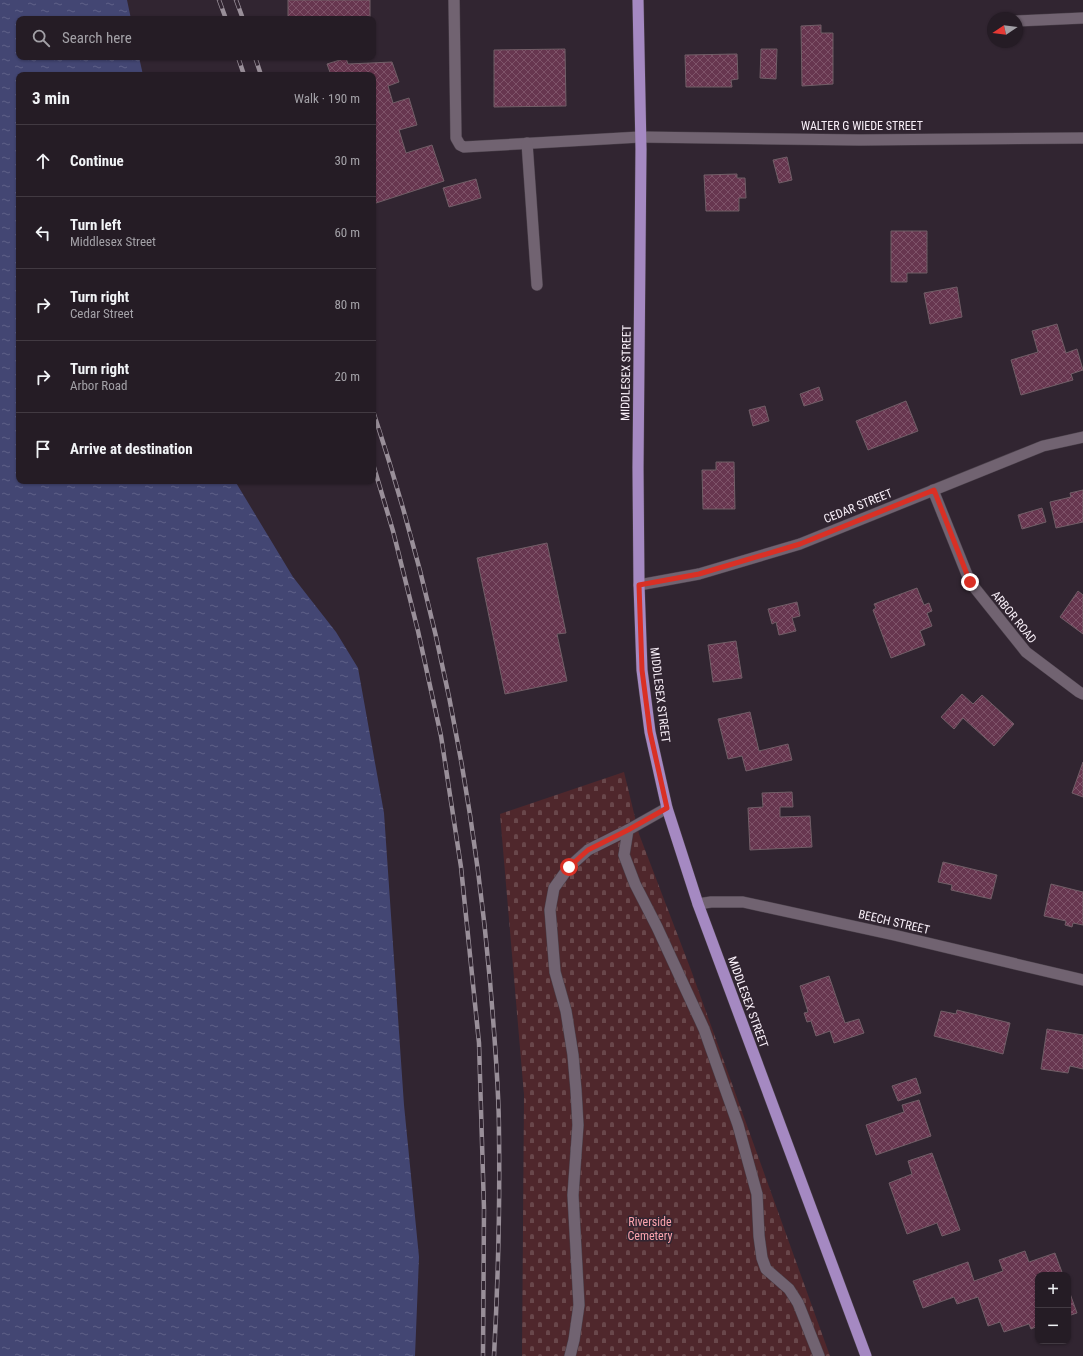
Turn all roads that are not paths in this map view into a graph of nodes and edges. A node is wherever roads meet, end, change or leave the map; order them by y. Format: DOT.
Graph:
graph roads {
  1 [pos="454,0"];
  2 [pos="638,0"];
  3 [pos="1083,18"];
  4 [pos="1023,21"];
  5 [pos="640,137"];
  6 [pos="1083,138"];
  7 [pos="527,143"];
  8 [pos="537,285"];
  9 [pos="1083,437"];
  10 [pos="934,490"];
  11 [pos="639,585"];
  12 [pos="1083,694"];
  13 [pos="667,808"];
  14 [pos="628,830"];
  15 [pos="698,904"];
  16 [pos="1083,980"];
  17 [pos="570,1356"];
  18 [pos="819,1356"];
  19 [pos="866,1356"];
  1 -- 7 [label="street, WALTER G WIEDE STREET"];
  2 -- 5 [label="main road, MIDDLESEX STREET"];
  3 -- 4 [label="street"];
  5 -- 6 [label="street, WALTER G WIEDE STREET"];
  5 -- 7 [label="street, WALTER G WIEDE STREET"];
  5 -- 11 [label="main road, MIDDLESEX STREET"];
  7 -- 8 [label="street"];
  9 -- 10 [label="street, CEDAR STREET"];
  10 -- 11 [label="street, CEDAR STREET"];
  10 -- 12 [label="street, ARBOR ROAD"];
  11 -- 13 [label="main road, MIDDLESEX STREET"];
  13 -- 14 [label="street"];
  13 -- 15 [label="main road, MIDDLESEX STREET"];
  14 -- 17 [label="street"];
  14 -- 18 [label="street"];
  15 -- 16 [label="street, BEECH STREET"];
  15 -- 19 [label="main road, MIDDLESEX STREET"];
}
